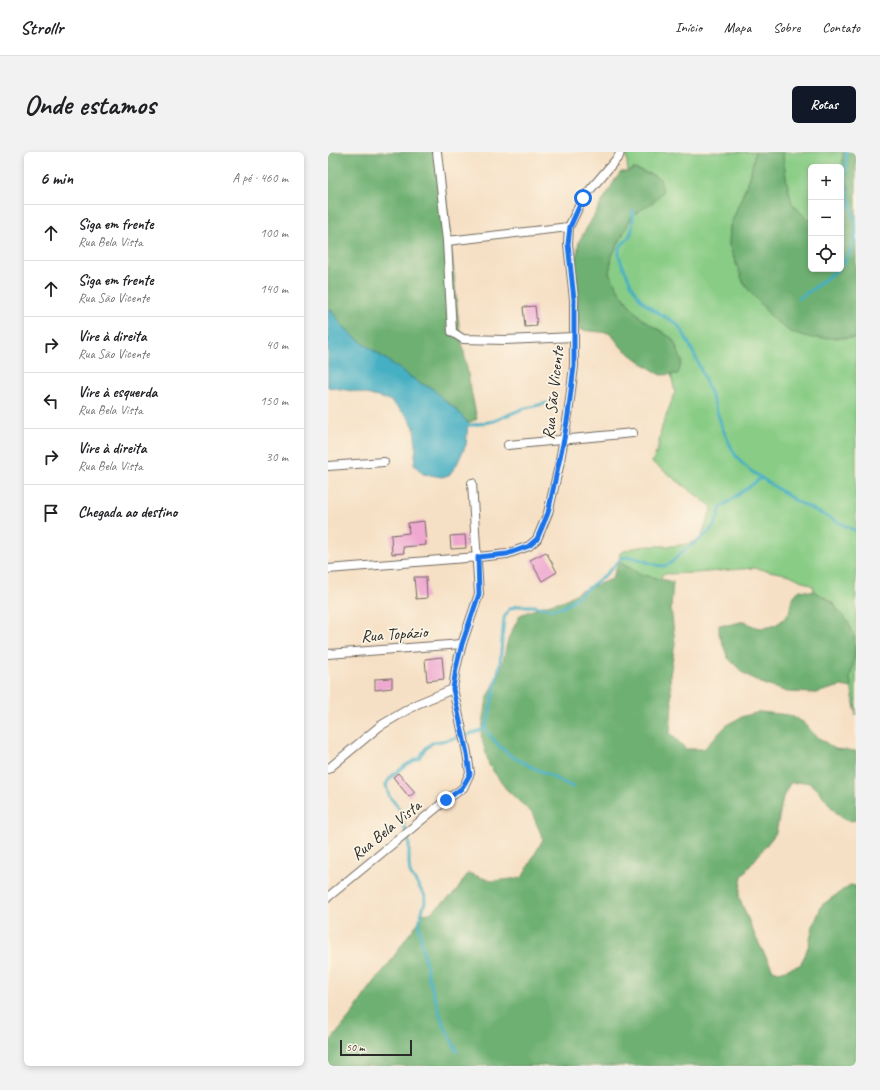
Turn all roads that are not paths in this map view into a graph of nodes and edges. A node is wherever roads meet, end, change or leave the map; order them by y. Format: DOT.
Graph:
graph roads {
  1 [pos="437,152"];
  2 [pos="619,154"];
  3 [pos="570,227"];
  4 [pos="447,241"];
  5 [pos="574,337"];
  6 [pos="633,433"];
  7 [pos="564,439"];
  8 [pos="508,445"];
  9 [pos="384,462"];
  10 [pos="328,466"];
  11 [pos="472,483"];
  12 [pos="478,557"];
  13 [pos="328,569"];
  14 [pos="462,644"];
  15 [pos="328,654"];
  16 [pos="453,689"];
  17 [pos="328,770"];
  18 [pos="328,897"];
  1 -- 4 [label="street, Rua São Vicente"];
  2 -- 3 [label="street"];
  3 -- 4 [label="street"];
  3 -- 5 [label="street"];
  4 -- 5 [label="street, Rua São Vicente"];
  5 -- 7 [label="street, Rua São Vicente"];
  6 -- 7 [label="street"];
  7 -- 8 [label="street"];
  7 -- 12 [label="street, Rua São Vicente"];
  9 -- 10 [label="street"];
  11 -- 12 [label="street, Rua Bela Vista"];
  12 -- 13 [label="street, Rua São Vicente"];
  12 -- 14 [label="street, Rua Bela Vista"];
  14 -- 15 [label="street, Rua Topázio"];
  14 -- 16 [label="street, Rua Bela Vista"];
  16 -- 17 [label="street"];
  16 -- 18 [label="street, Rua Bela Vista"];
}
